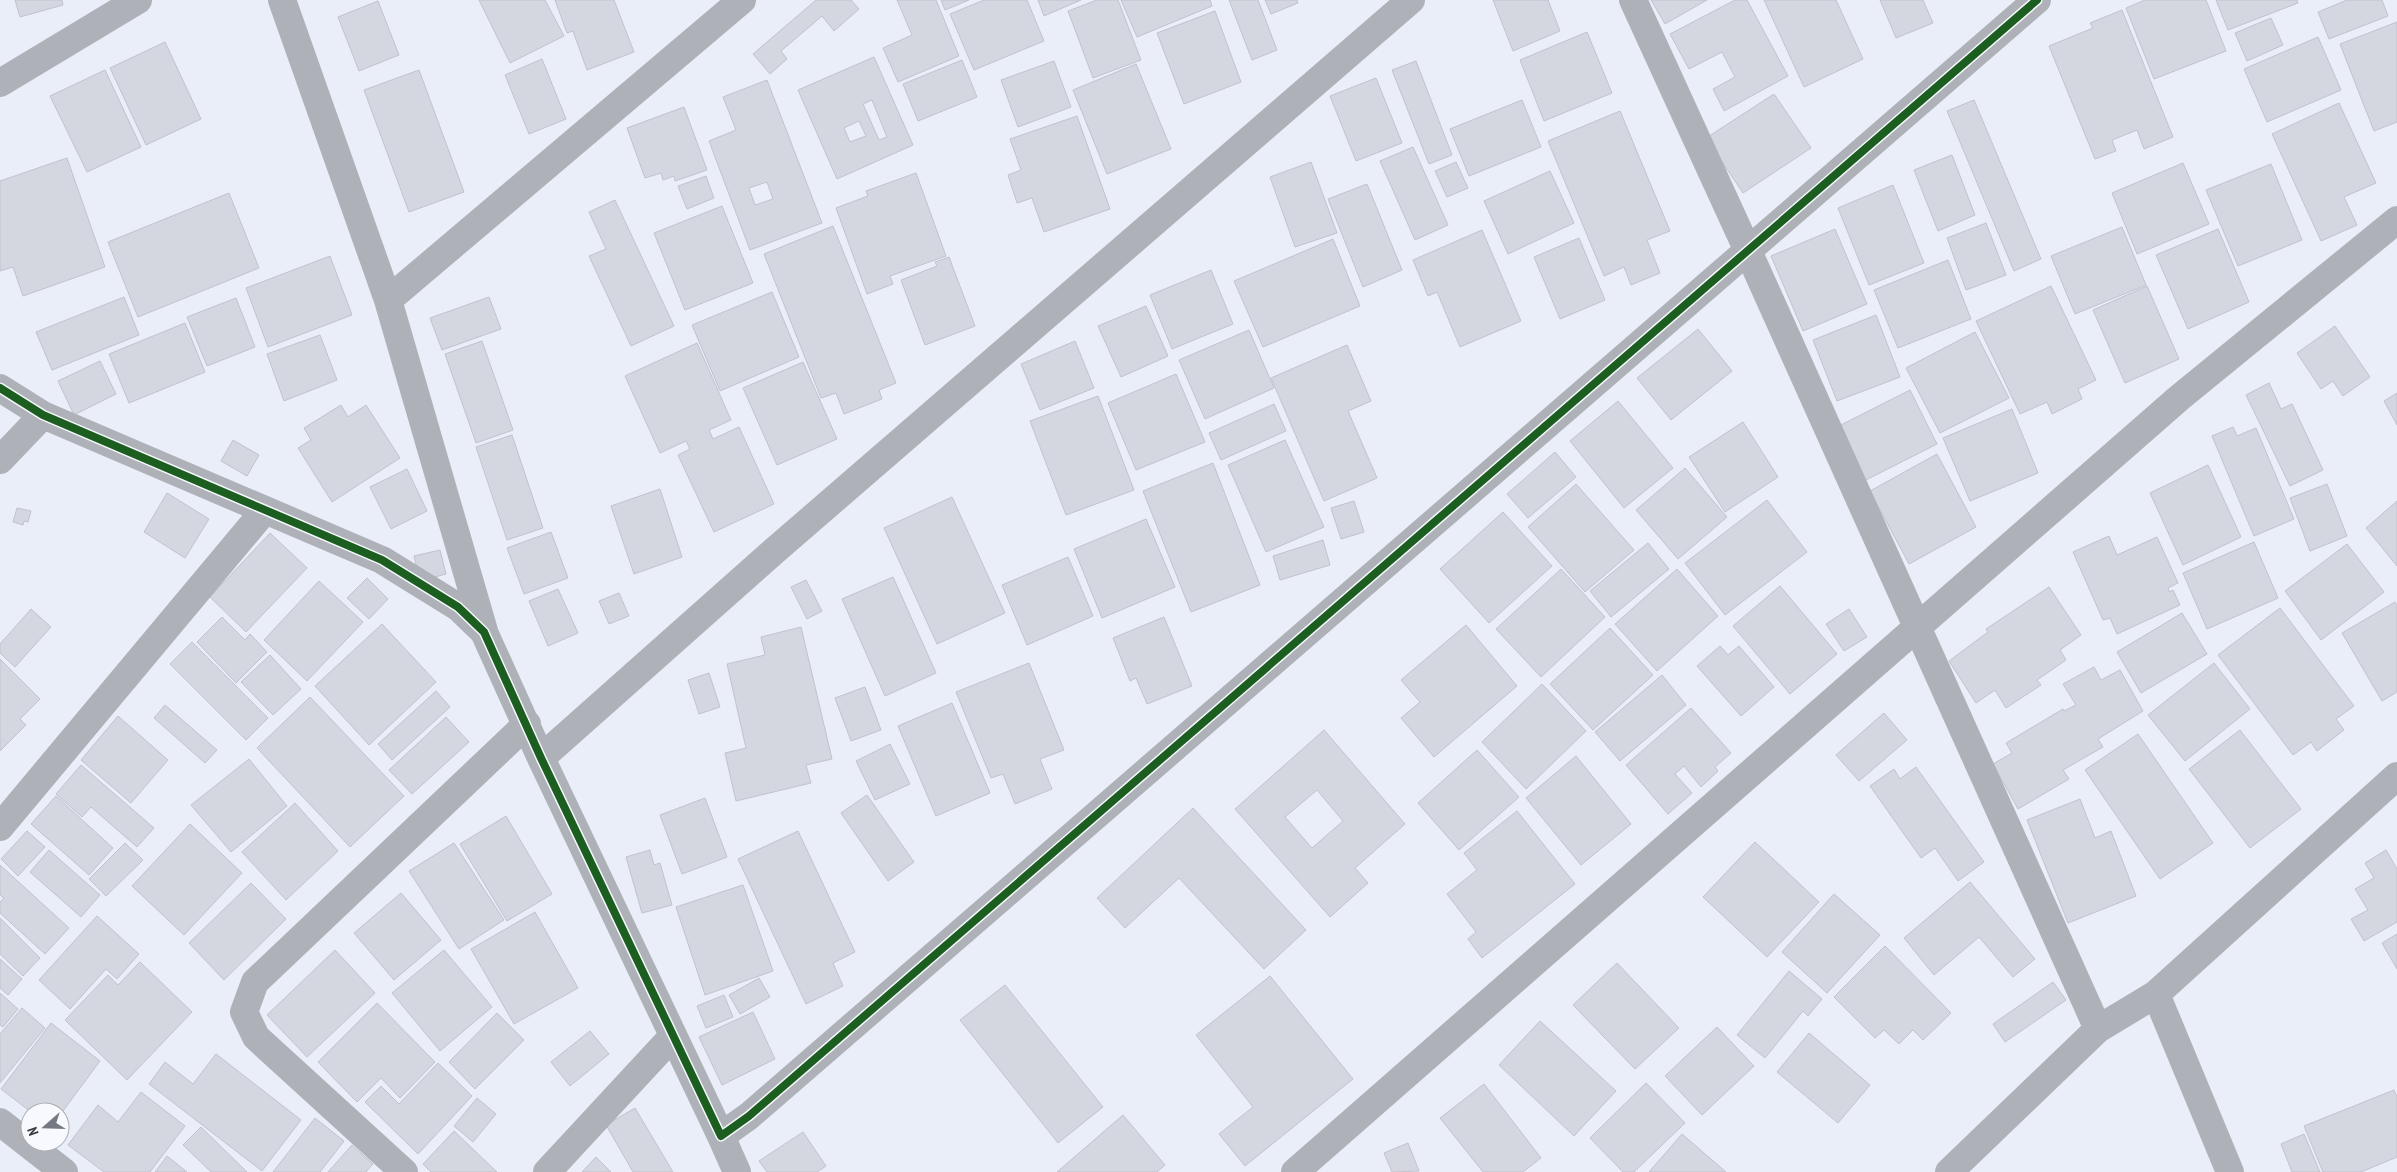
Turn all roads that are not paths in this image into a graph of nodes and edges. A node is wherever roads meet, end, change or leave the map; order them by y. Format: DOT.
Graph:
graph roads {
  1 [pos="138,0"];
  2 [pos="282,0"];
  3 [pos="742,0"];
  4 [pos="1411,0"];
  5 [pos="1633,0"];
  6 [pos="2037,0"];
  7 [pos="0,83"];
  8 [pos="2397,220"];
  9 [pos="1748,251"];
  10 [pos="388,300"];
  11 [pos="0,388"];
  12 [pos="43,414"];
  13 [pos="0,460"];
  14 [pos="265,510"];
  15 [pos="1918,626"];
  16 [pos="484,632"];
  17 [pos="528,724"];
  18 [pos="541,758"];
  19 [pos="2397,776"];
  20 [pos="0,827"];
  21 [pos="2156,994"];
  22 [pos="2098,1029"];
  23 [pos="673,1036"];
  24 [pos="0,1122"];
  25 [pos="721,1136"];
  26 [pos="64,1172"];
  27 [pos="404,1172"];
  28 [pos="547,1172"];
  29 [pos="737,1172"];
  30 [pos="1295,1172"];
  31 [pos="1949,1172"];
  32 [pos="2230,1172"];
  1 -- 7 [label="street"];
  2 -- 10 [label="street"];
  3 -- 10 [label="street"];
  4 -- 18 [label="street"];
  5 -- 9 [label="street"];
  6 -- 9 [label="street"];
  8 -- 15 [label="street"];
  9 -- 15 [label="street"];
  9 -- 25 [label="street"];
  10 -- 16 [label="street"];
  11 -- 12 [label="street"];
  12 -- 13 [label="street"];
  12 -- 14 [label="street"];
  14 -- 16 [label="street"];
  14 -- 20 [label="street"];
  15 -- 22 [label="street"];
  15 -- 30 [label="street"];
  16 -- 17 [label="street"];
  17 -- 18 [label="street"];
  17 -- 27 [label="street"];
  18 -- 23 [label="street"];
  19 -- 21 [label="street"];
  21 -- 22 [label="street"];
  21 -- 32 [label="street"];
  22 -- 31 [label="street"];
  23 -- 25 [label="street"];
  23 -- 28 [label="street"];
  24 -- 26 [label="street"];
  25 -- 29 [label="street"];
}
